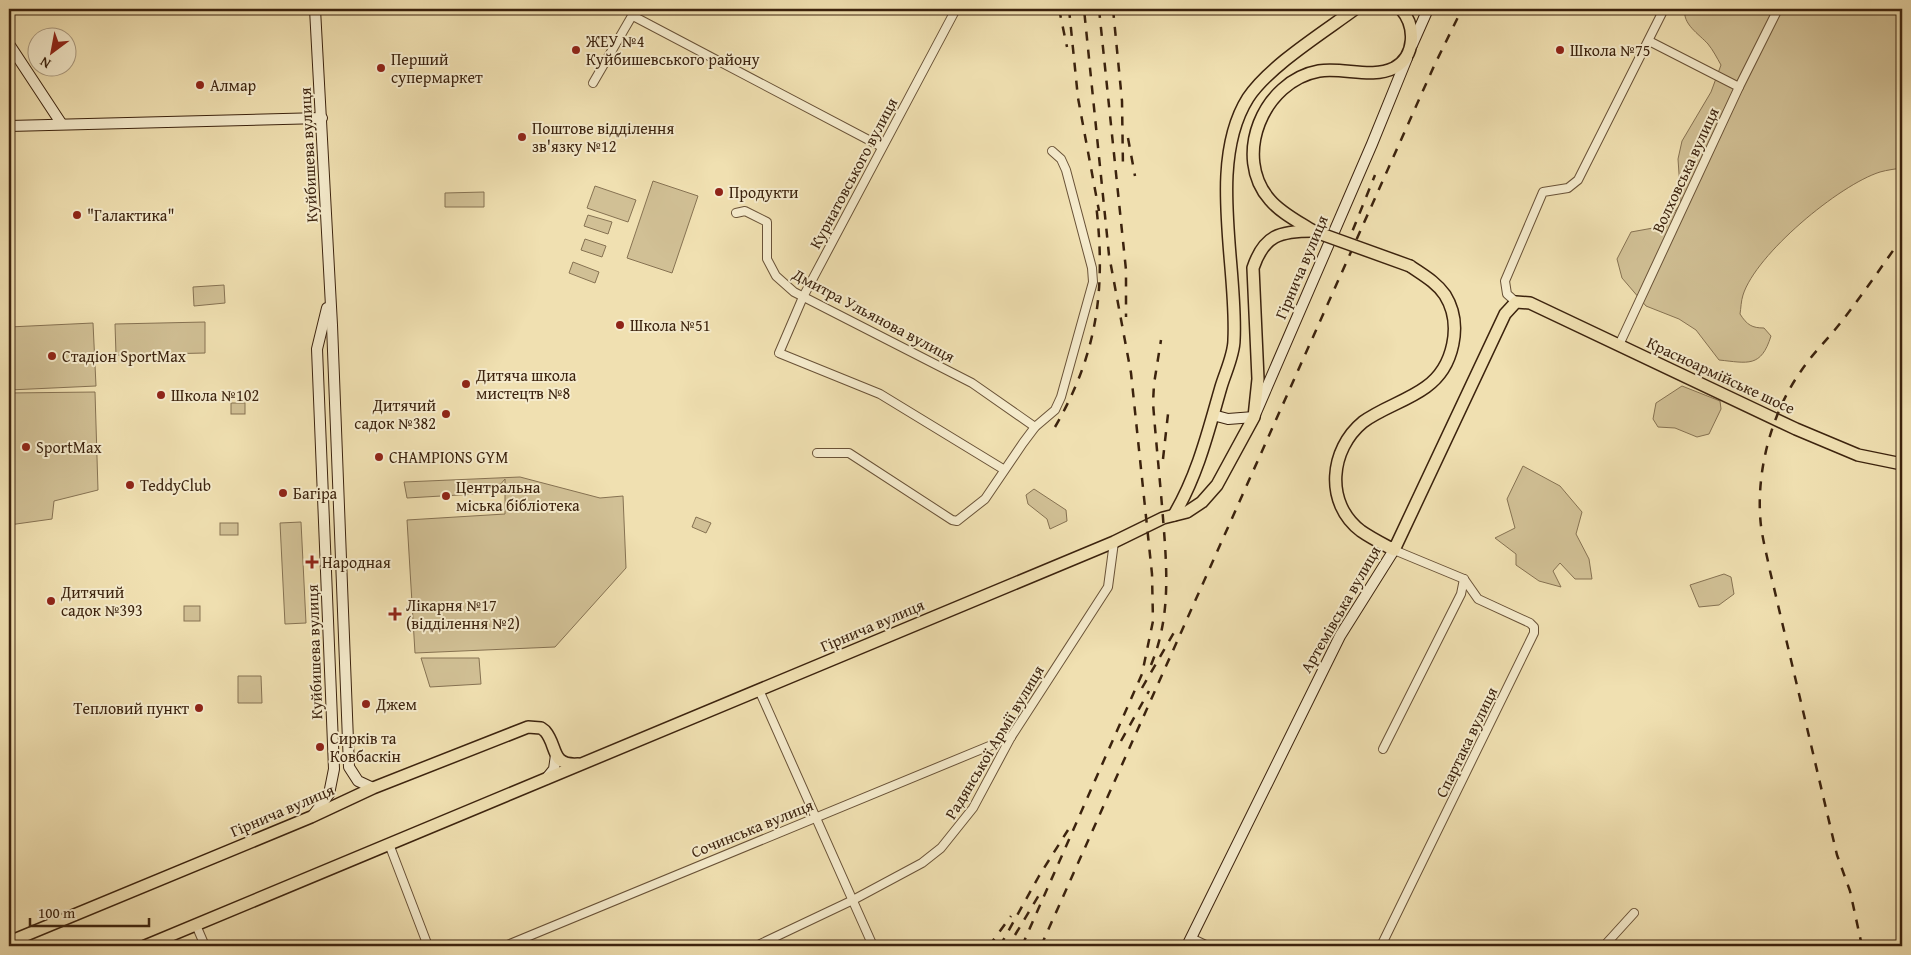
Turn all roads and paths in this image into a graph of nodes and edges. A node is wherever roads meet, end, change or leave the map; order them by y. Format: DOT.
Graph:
graph roads {
  1 [pos="315,9"];
  2 [pos="956,9"];
  3 [pos="1356,9"];
  4 [pos="1401,9"];
  5 [pos="1428,9"];
  6 [pos="1664,9"];
  7 [pos="1778,9"];
  8 [pos="634,12"];
  9 [pos="1648,40"];
  10 [pos="9,44"];
  11 [pos="1409,53"];
  12 [pos="593,83"];
  13 [pos="1739,87"];
  14 [pos="322,118"];
  15 [pos="61,123"];
  16 [pos="9,126"];
  17 [pos="882,147"];
  18 [pos="1052,151"];
  19 [pos="736,213"];
  20 [pos="1313,231"];
  21 [pos="803,297"];
  22 [pos="329,300"];
  23 [pos="1516,302"];
  24 [pos="1619,345"];
  25 [pos="317,349"];
  26 [pos="332,349"];
  27 [pos="1213,415"];
  28 [pos="1254,417"];
  29 [pos="1035,427"];
  30 [pos="817,453"];
  31 [pos="1902,464"];
  32 [pos="1004,469"];
  33 [pos="1174,514"];
  34 [pos="1114,542"];
  35 [pos="1394,550"];
  36 [pos="1464,579"];
  37 [pos="759,690"];
  38 [pos="1011,737"];
  39 [pos="1383,749"];
  40 [pos="556,755"];
  41 [pos="582,764"];
  42 [pos="349,767"];
  43 [pos="334,769"];
  44 [pos="546,779"];
  45 [pos="373,788"];
  46 [pos="311,817"];
  47 [pos="816,818"];
  48 [pos="389,844"];
  49 [pos="853,900"];
  50 [pos="1634,913"];
  51 [pos="196,925"];
  52 [pos="9,942"];
  53 [pos="1189,942"];
  54 [pos="145,946"];
  55 [pos="205,946"];
  56 [pos="428,946"];
  57 [pos="505,946"];
  58 [pos="756,946"];
  59 [pos="874,946"];
  60 [pos="1208,946"];
  61 [pos="1381,946"];
  62 [pos="1604,946"];
  1 -- 14 [label="main road, Куйбишева вулиця"];
  2 -- 17 [label="street, Курнатовського вулиця"];
  3 -- 27 [label="main road"];
  4 -- 11 [label="main road"];
  5 -- 11 [label="main road, Гірнича вулиця"];
  6 -- 9 [label="street"];
  7 -- 13 [label="street, Волховська вулиця"];
  8 -- 12 [label="street"];
  8 -- 17 [label="street"];
  9 -- 13 [label="street"];
  9 -- 23 [label="street"];
  10 -- 15 [label="main road"];
  11 -- 20 [label="main road"];
  11 -- 28 [label="main road, Гірнича вулиця"];
  13 -- 24 [label="street, Волховська вулиця"];
  14 -- 15 [label="main road"];
  14 -- 22 [label="main road, Куйбишева вулиця"];
  15 -- 16 [label="main road"];
  17 -- 21 [label="street, Курнатовського вулиця"];
  18 -- 29 [label="street"];
  19 -- 21 [label="street, Дмитра Ульянова вулиця"];
  20 -- 28 [label="main road"];
  20 -- 35 [label="main road, bridge"];
  21 -- 29 [label="street, Дмитра Ульянова вулиця"];
  21 -- 32 [label="street, Курнатовського вулиця"];
  22 -- 25 [label="main road, Куйбишева вулиця"];
  22 -- 26 [label="main road, Куйбишева вулиця"];
  23 -- 24 [label="main road, Красноармійське шосе"];
  23 -- 35 [label="main road, Артемівська вулиця"];
  24 -- 31 [label="main road, Красноармійське шосе"];
  25 -- 26 [label="main road"];
  25 -- 43 [label="main road, Куйбишева вулиця"];
  26 -- 42 [label="main road, Куйбишева вулиця"];
  27 -- 28 [label="main road"];
  27 -- 33 [label="main road"];
  28 -- 33 [label="main road, Гірнича вулиця"];
  29 -- 32 [label="street"];
  30 -- 32 [label="street"];
  33 -- 34 [label="main road, Гірнича вулиця"];
  34 -- 37 [label="main road, Гірнича вулиця"];
  34 -- 38 [label="street, Радянської Армії вулиця"];
  35 -- 36 [label="street"];
  35 -- 53 [label="main road, Артемівська вулиця"];
  36 -- 39 [label="street"];
  36 -- 61 [label="street, Спартака вулиця"];
  37 -- 41 [label="main road, Гірнича вулиця"];
  37 -- 47 [label="street"];
  38 -- 47 [label="street, Сочинська вулиця"];
  38 -- 49 [label="street, Радянської Армії вулиця"];
  40 -- 41 [label="main road"];
  40 -- 44 [label="main road"];
  40 -- 45 [label="main road, Гірнича вулиця"];
  41 -- 44 [label="main road, Гірнича вулиця"];
  42 -- 43 [label="main road"];
  42 -- 45 [label="main road"];
  43 -- 46 [label="main road, Куйбишева вулиця"];
  44 -- 48 [label="main road, Гірнича вулиця"];
  45 -- 46 [label="main road, Гірнича вулиця"];
  46 -- 52 [label="main road, Гірнича вулиця"];
  47 -- 49 [label="street"];
  47 -- 57 [label="street, Сочинська вулиця"];
  48 -- 51 [label="main road, Гірнича вулиця"];
  48 -- 56 [label="street"];
  49 -- 58 [label="street, Радянської Армії вулиця"];
  49 -- 59 [label="street"];
  50 -- 62 [label="street"];
  51 -- 54 [label="main road, Гірнича вулиця"];
  51 -- 55 [label="street"];
  53 -- 60 [label="street"];
}
